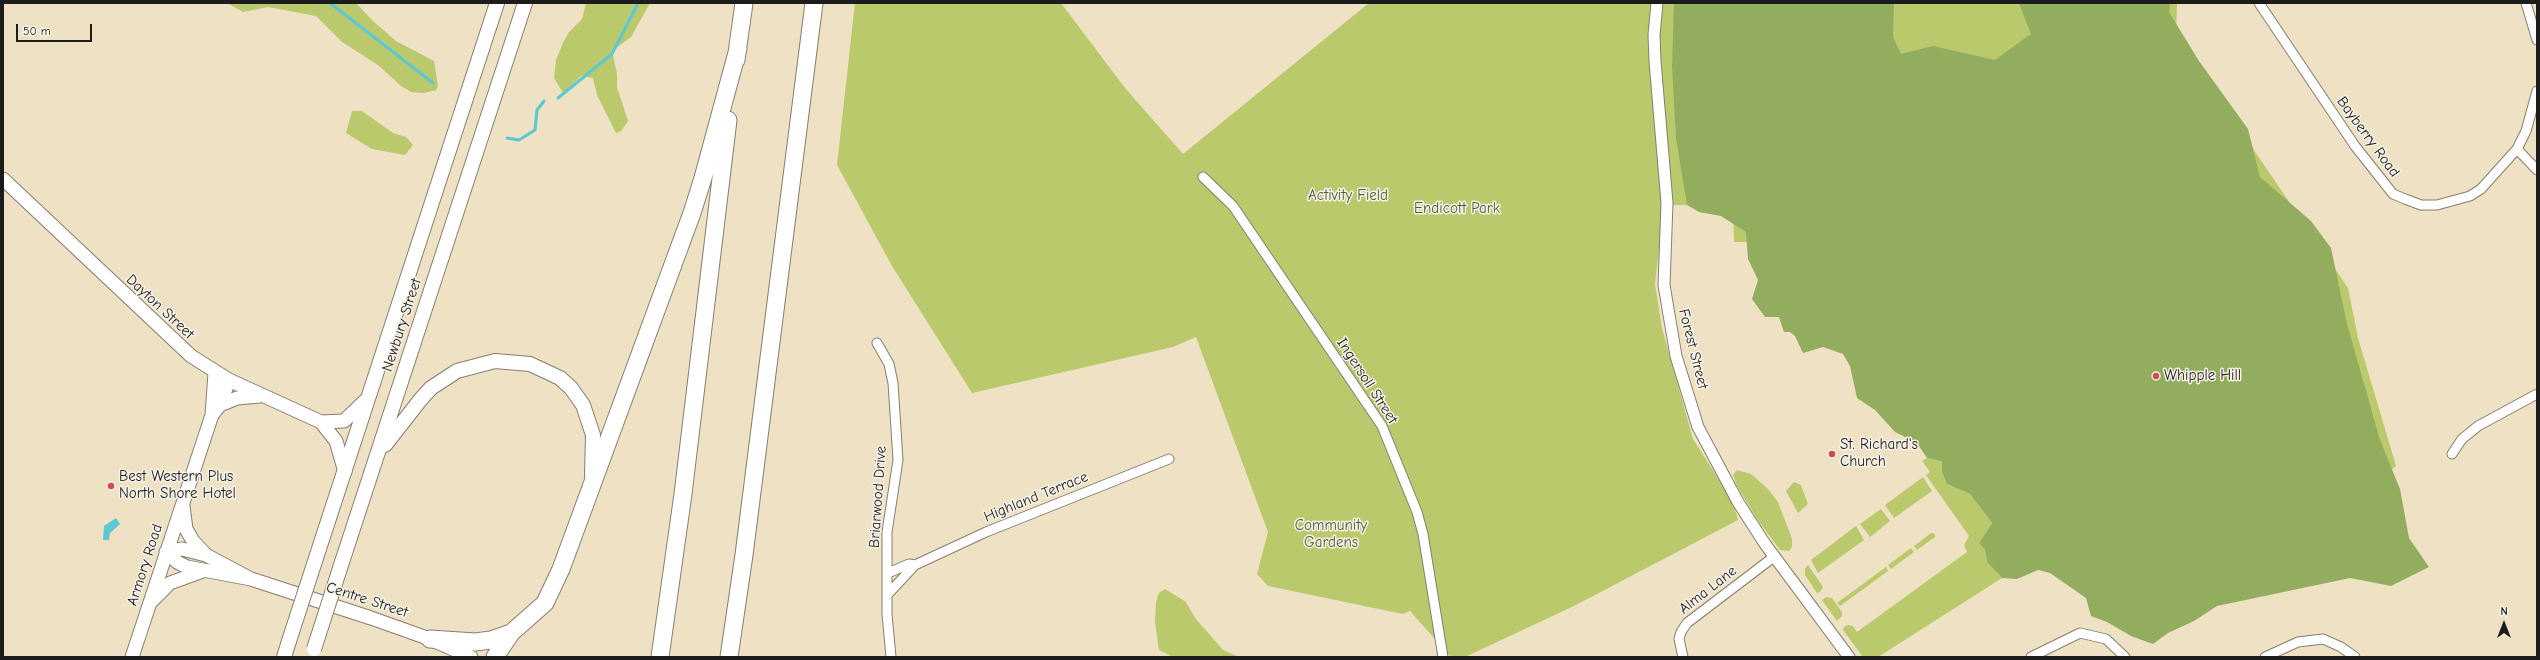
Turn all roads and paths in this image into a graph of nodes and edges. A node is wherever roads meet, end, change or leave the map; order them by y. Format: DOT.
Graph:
graph roads {
  1 [pos="497,3"];
  2 [pos="525,3"];
  3 [pos="744,3"];
  4 [pos="814,3"];
  5 [pos="1657,3"];
  6 [pos="2259,3"];
  7 [pos="2526,3"];
  8 [pos="2537,40"];
  9 [pos="738,49"];
  10 [pos="2537,91"];
  11 [pos="2517,150"];
  12 [pos="2537,170"];
  13 [pos="1203,177"];
  14 [pos="3,179"];
  15 [pos="877,343"];
  16 [pos="215,373"];
  17 [pos="229,380"];
  18 [pos="2537,394"];
  19 [pos="262,396"];
  20 [pos="368,398"];
  21 [pos="216,410"];
  22 [pos="321,422"];
  23 [pos="2452,454"];
  24 [pos="377,457"];
  25 [pos="1169,459"];
  26 [pos="345,472"];
  27 [pos="590,487"];
  28 [pos="183,501"];
  29 [pos="166,552"];
  30 [pos="206,556"];
  31 [pos="1775,556"];
  32 [pos="915,565"];
  33 [pos="204,571"];
  34 [pos="888,574"];
  35 [pos="251,579"];
  36 [pos="888,594"];
  37 [pos="148,606"];
  38 [pos="511,633"];
  39 [pos="430,639"];
  40 [pos="313,653"];
  41 [pos="132,657"];
  42 [pos="284,657"];
  43 [pos="471,657"];
  44 [pos="494,657"];
  45 [pos="660,657"];
  46 [pos="729,657"];
  47 [pos="891,657"];
  48 [pos="1443,657"];
  49 [pos="1683,657"];
  50 [pos="1849,657"];
  51 [pos="2031,657"];
  52 [pos="2125,657"];
  53 [pos="2265,657"];
  54 [pos="2356,657"];
  1 -- 20 [label="main road, Newbury Street"];
  2 -- 24 [label="main road, Newbury Street"];
  3 -- 9 [label="highway"];
  4 -- 46 [label="highway"];
  5 -- 31 [label="street, Forest Street"];
  6 -- 11 [label="street, Bayberry Road"];
  7 -- 8 [label="street"];
  9 -- 27 [label="highway"];
  9 -- 45 [label="highway"];
  10 -- 11 [label="street, Bayberry Road"];
  11 -- 12 [label="street"];
  13 -- 48 [label="street, Ingersoll Street"];
  14 -- 16 [label="main road, Dayton Street"];
  15 -- 34 [label="street, Briarwood Drive"];
  16 -- 17 [label="main road, Dayton Street"];
  16 -- 21 [label="main road, Armory Road"];
  17 -- 19 [label="main road, Dayton Street"];
  17 -- 21 [label="main road, Armory Road"];
  18 -- 23 [label="street"];
  19 -- 21 [label="main road"];
  19 -- 22 [label="main road, Dayton Street"];
  20 -- 22 [label="main road, Dayton Street"];
  20 -- 26 [label="main road, Newbury Street"];
  21 -- 28 [label="main road, Armory Road"];
  22 -- 26 [label="main road, Dayton Street"];
  24 -- 27 [label="main road"];
  24 -- 40 [label="main road, Newbury Street, bridge"];
  25 -- 32 [label="street, Highland Terrace"];
  26 -- 42 [label="main road, Newbury Street, bridge"];
  27 -- 38 [label="highway"];
  28 -- 29 [label="main road, Armory Road"];
  28 -- 30 [label="main road"];
  29 -- 30 [label="main road, Centre Street"];
  29 -- 33 [label="main road, Centre Street"];
  29 -- 37 [label="main road, Armory Road"];
  30 -- 35 [label="main road, Centre Street"];
  31 -- 49 [label="street, Alma Lane"];
  31 -- 50 [label="street, Forest Street"];
  32 -- 34 [label="street, Highland Terrace"];
  32 -- 36 [label="street, Highland Terrace"];
  33 -- 35 [label="main road, Centre Street"];
  33 -- 37 [label="main road"];
  34 -- 36 [label="street, Briarwood Drive"];
  35 -- 39 [label="main road, Centre Street"];
  36 -- 47 [label="street, Briarwood Drive"];
  37 -- 41 [label="main road, Armory Road"];
  38 -- 39 [label="highway"];
  38 -- 44 [label="highway"];
  39 -- 43 [label="main road, Centre Street"];
  51 -- 52 [label="street"];
  53 -- 54 [label="street"];
}
